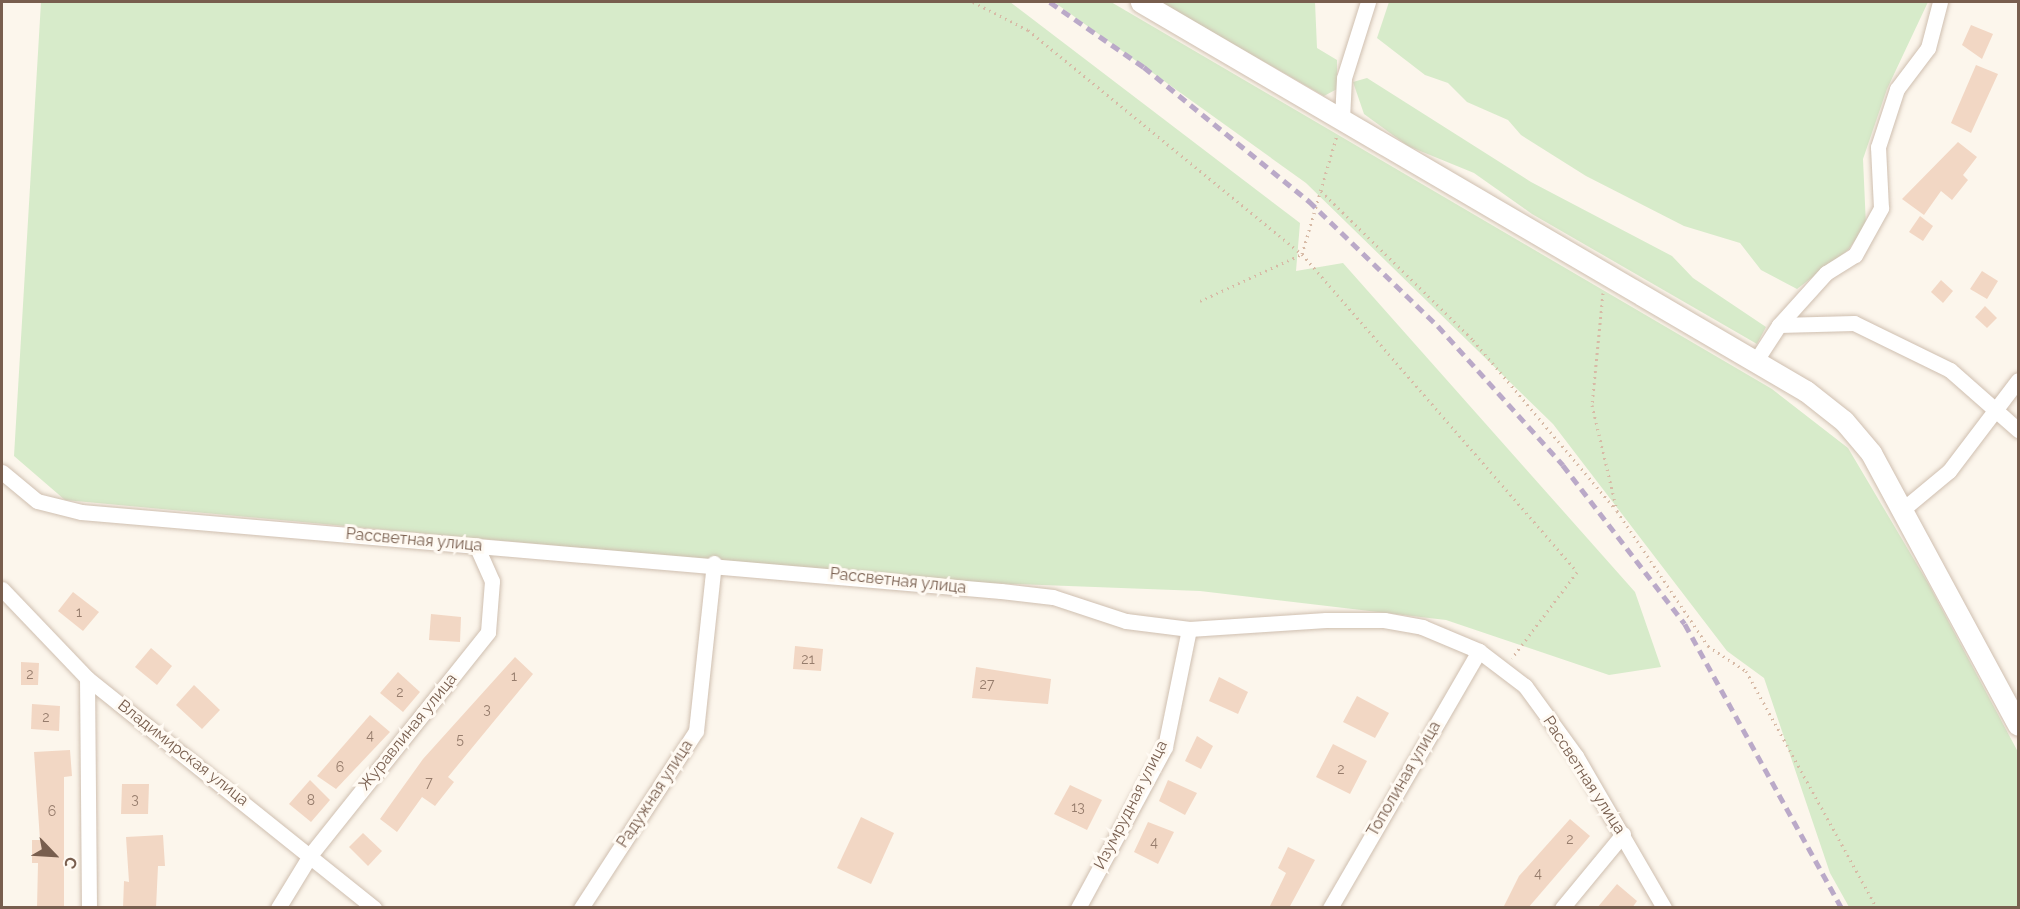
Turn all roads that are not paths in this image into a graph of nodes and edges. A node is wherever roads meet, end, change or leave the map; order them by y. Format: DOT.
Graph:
graph roads {
  1 [pos="1141,2"];
  2 [pos="1368,2"];
  3 [pos="1940,2"];
  4 [pos="1342,119"];
  5 [pos="1779,325"];
  6 [pos="1755,362"];
  7 [pos="2019,380"];
  8 [pos="1995,411"];
  9 [pos="2019,430"];
  10 [pos="2,472"];
  11 [pos="1902,510"];
  12 [pos="476,545"];
  13 [pos="714,563"];
  14 [pos="2,589"];
  15 [pos="1189,629"];
  16 [pos="1479,651"];
  17 [pos="87,678"];
  18 [pos="2019,725"];
  19 [pos="1623,834"];
  20 [pos="311,854"];
  21 [pos="89,908"];
  22 [pos="278,908"];
  23 [pos="374,908"];
  24 [pos="581,908"];
  25 [pos="1078,908"];
  26 [pos="1330,908"];
  27 [pos="1562,908"];
  28 [pos="1664,908"];
  1 -- 4 [label="street"];
  2 -- 4 [label="street"];
  3 -- 5 [label="street"];
  4 -- 6 [label="street"];
  5 -- 6 [label="street"];
  5 -- 8 [label="street"];
  6 -- 11 [label="street"];
  7 -- 8 [label="street"];
  8 -- 9 [label="street"];
  8 -- 11 [label="street"];
  10 -- 12 [label="street, Рассветная улица"];
  11 -- 18 [label="street"];
  12 -- 13 [label="street, Рассветная улица"];
  12 -- 20 [label="street, Журавлиная улица"];
  13 -- 15 [label="street, Рассветная улица"];
  13 -- 24 [label="street, Радужная улица"];
  14 -- 17 [label="street, Владимирская улица"];
  15 -- 16 [label="street, Рассветная улица"];
  15 -- 25 [label="street, Изумрудная улица"];
  16 -- 19 [label="street, Рассветная улица"];
  16 -- 26 [label="street, Тополиная улица"];
  17 -- 20 [label="street, Владимирская улица"];
  17 -- 21 [label="street"];
  19 -- 27 [label="street"];
  19 -- 28 [label="street, Рассветная улица"];
  20 -- 22 [label="street, Журавлиная улица"];
  20 -- 23 [label="street, Владимирская улица"];
}
